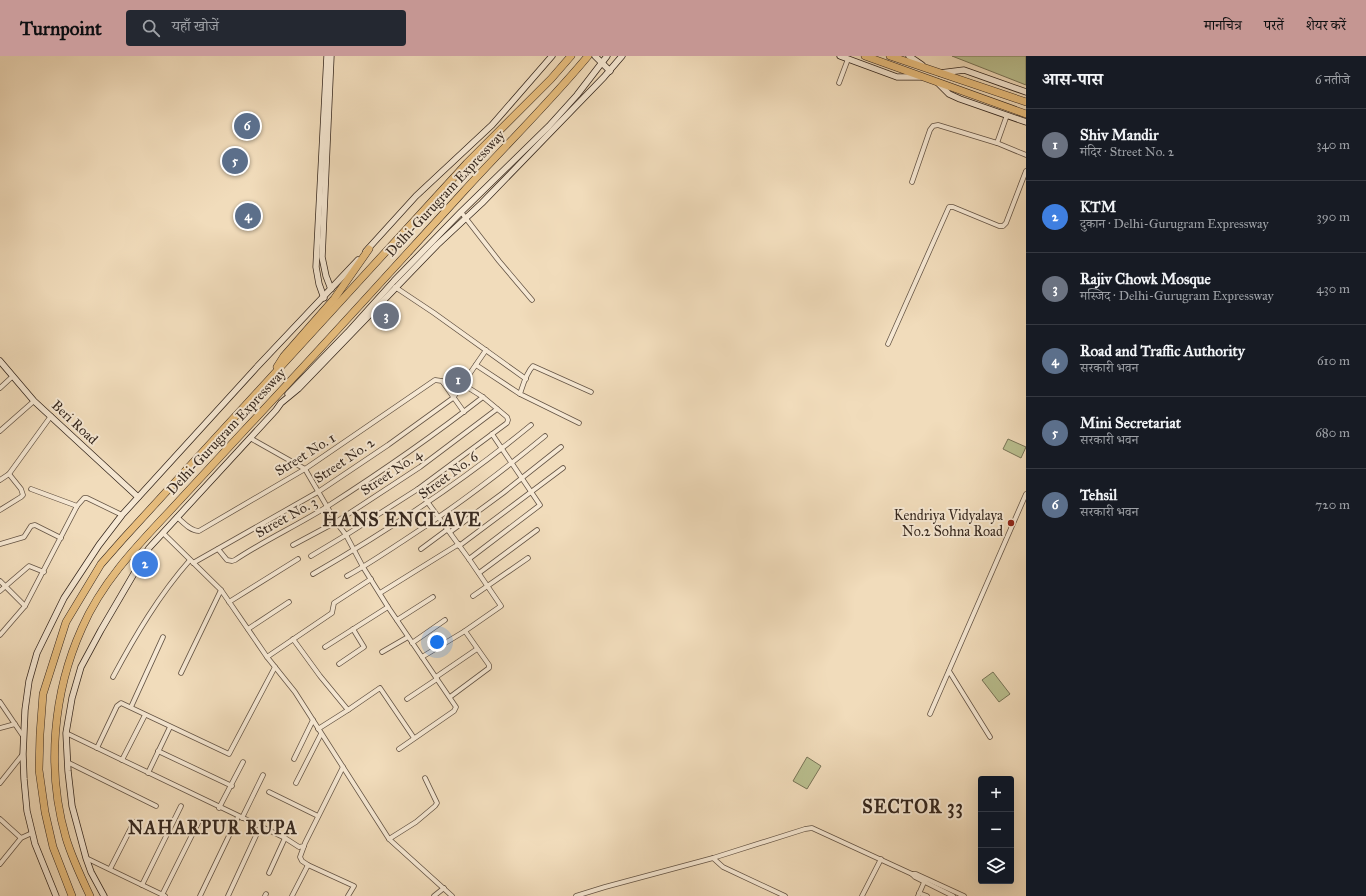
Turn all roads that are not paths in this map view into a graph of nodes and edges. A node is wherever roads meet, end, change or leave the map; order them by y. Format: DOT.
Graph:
graph roads {
  1 [pos="327,56"];
  2 [pos="331,56"];
  3 [pos="552,56"];
  4 [pos="571,56"];
  5 [pos="588,56"];
  6 [pos="595,56"];
  7 [pos="607,56"];
  8 [pos="622,56"];
  9 [pos="840,56"];
  10 [pos="865,56"];
  11 [pos="890,56"];
  12 [pos="909,56"];
  13 [pos="848,59"];
  14 [pos="602,63"];
  15 [pos="927,69"];
  16 [pos="610,71"];
  17 [pos="940,73"];
  18 [pos="925,78"];
  19 [pos="938,82"];
  20 [pos="839,83"];
  21 [pos="1026,92"];
  22 [pos="1026,102"];
  23 [pos="1026,114"];
  24 [pos="1007,115"];
  25 [pos="1026,122"];
  26 [pos="997,144"];
  27 [pos="1026,155"];
  28 [pos="1026,171"];
  29 [pos="912,182"];
  30 [pos="461,212"];
  31 [pos="466,218"];
  32 [pos="369,249"];
  33 [pos="394,286"];
  34 [pos="331,290"];
  35 [pos="324,298"];
  36 [pos="532,300"];
  37 [pos="888,344"];
  38 [pos="486,350"];
  39 [pos="0,361"];
  40 [pos="476,365"];
  41 [pos="13,376"];
  42 [pos="526,378"];
  43 [pos="264,385"];
  44 [pos="464,385"];
  45 [pos="0,388"];
  46 [pos="591,392"];
  47 [pos="520,394"];
  48 [pos="453,398"];
  49 [pos="483,398"];
  50 [pos="34,401"];
  51 [pos="281,403"];
  52 [pos="497,409"];
  53 [pos="262,412"];
  54 [pos="464,412"];
  55 [pos="51,416"];
  56 [pos="578,423"];
  57 [pos="531,425"];
  58 [pos="0,431"];
  59 [pos="492,434"];
  60 [pos="545,436"];
  61 [pos="250,438"];
  62 [pos="562,447"];
  63 [pos="502,450"];
  64 [pos="511,464"];
  65 [pos="563,468"];
  66 [pos="304,469"];
  67 [pos="10,474"];
  68 [pos="522,478"];
  69 [pos="0,479"];
  70 [pos="31,489"];
  71 [pos="418,489"];
  72 [pos="318,492"];
  73 [pos="532,492"];
  74 [pos="1026,494"];
  75 [pos="138,497"];
  76 [pos="428,503"];
  77 [pos="77,506"];
  78 [pos="327,506"];
  79 [pos="0,510"];
  80 [pos="122,515"];
  81 [pos="177,517"];
  82 [pos="439,518"];
  83 [pos="336,522"];
  84 [pos="537,530"];
  85 [pos="449,531"];
  86 [pos="163,533"];
  87 [pos="346,536"];
  88 [pos="61,538"];
  89 [pos="0,544"];
  90 [pos="293,545"];
  91 [pos="459,545"];
  92 [pos="218,549"];
  93 [pos="421,549"];
  94 [pos="354,550"];
  95 [pos="310,556"];
  96 [pos="528,558"];
  97 [pos="298,559"];
  98 [pos="469,559"];
  99 [pos="192,562"];
  100 [pos="363,567"];
  101 [pos="44,572"];
  102 [pos="479,573"];
  103 [pos="313,574"];
  104 [pos="346,576"];
  105 [pos="371,579"];
  106 [pos="0,581"];
  107 [pos="488,585"];
  108 [pos="5,586"];
  109 [pos="221,590"];
  110 [pos="0,591"];
  111 [pos="380,593"];
  112 [pos="473,596"];
  113 [pos="433,597"];
  114 [pos="229,602"];
  115 [pos="289,602"];
  116 [pos="25,606"];
  117 [pos="388,607"];
  118 [pos="397,620"];
  119 [pos="445,620"];
  120 [pos="248,629"];
  121 [pos="353,629"];
  122 [pos="465,631"];
  123 [pos="0,635"];
  124 [pos="163,637"];
  125 [pos="408,637"];
  126 [pos="293,639"];
  127 [pos="412,643"];
  128 [pos="325,647"];
  129 [pos="477,649"];
  130 [pos="382,652"];
  131 [pos="267,657"];
  132 [pos="422,657"];
  133 [pos="339,664"];
  134 [pos="275,667"];
  135 [pos="949,670"];
  136 [pos="180,673"];
  137 [pos="113,677"];
  138 [pos="436,678"];
  139 [pos="450,697"];
  140 [pos="408,700"];
  141 [pos="0,702"];
  142 [pos="131,706"];
  143 [pos="348,710"];
  144 [pos="930,714"];
  145 [pos="145,715"];
  146 [pos="313,720"];
  147 [pos="15,724"];
  148 [pos="170,727"];
  149 [pos="0,728"];
  150 [pos="318,729"];
  151 [pos="66,733"];
  152 [pos="321,734"];
  153 [pos="24,736"];
  154 [pos="990,737"];
  155 [pos="414,738"];
  156 [pos="97,748"];
  157 [pos="399,749"];
  158 [pos="158,751"];
  159 [pos="23,754"];
  160 [pos="294,759"];
  161 [pos="122,760"];
  162 [pos="67,762"];
  163 [pos="243,762"];
  164 [pos="343,767"];
  165 [pos="148,773"];
  166 [pos="263,775"];
  167 [pos="425,778"];
  168 [pos="0,783"];
  169 [pos="296,783"];
  170 [pos="232,786"];
  171 [pos="269,792"];
  172 [pos="156,806"];
  173 [pos="181,806"];
  174 [pos="219,808"];
  175 [pos="318,816"];
  176 [pos="240,818"];
  177 [pos="0,819"];
  178 [pos="134,822"];
  179 [pos="198,823"];
  180 [pos="260,827"];
  181 [pos="32,833"];
  182 [pos="21,838"];
  183 [pos="285,838"];
  184 [pos="388,838"];
  185 [pos="304,846"];
  186 [pos="86,858"];
  187 [pos="713,858"];
  188 [pos="881,859"];
  189 [pos="0,864"];
  190 [pos="308,865"];
  191 [pos="110,870"];
  192 [pos="269,873"];
  193 [pos="925,880"];
  194 [pos="142,885"];
  195 [pos="444,888"];
  196 [pos="919,894"];
  197 [pos="164,895"];
  198 [pos="56,896"];
  199 [pos="72,896"];
  200 [pos="90,896"];
  201 [pos="104,896"];
  202 [pos="200,896"];
  203 [pos="228,896"];
  204 [pos="292,896"];
  205 [pos="348,896"];
  206 [pos="434,896"];
  207 [pos="452,896"];
  208 [pos="576,896"];
  209 [pos="785,896"];
  210 [pos="862,896"];
  211 [pos="927,896"];
  212 [pos="953,896"];
  213 [pos="964,896"];
  1 -- 35 [label="main road"];
  2 -- 34 [label="main road"];
  3 -- 32 [label="main road"];
  4 -- 43 [label="highway, Delhi-Gurugram Expressway"];
  5 -- 53 [label="highway, Delhi-Gurugram Expressway"];
  6 -- 14 [label="main road"];
  7 -- 14 [label="main road"];
  8 -- 16 [label="main road"];
  9 -- 13 [label="main road"];
  10 -- 18 [label="highway"];
  11 -- 15 [label="highway"];
  12 -- 15 [label="main road"];
  13 -- 18 [label="main road"];
  13 -- 20 [label="street"];
  14 -- 16 [label="main road"];
  14 -- 30 [label="main road"];
  15 -- 17 [label="highway"];
  16 -- 31 [label="main road"];
  17 -- 21 [label="main road"];
  17 -- 22 [label="highway"];
  18 -- 19 [label="highway"];
  19 -- 23 [label="highway"];
  19 -- 24 [label="main road"];
  24 -- 25 [label="main road"];
  24 -- 26 [label="street"];
  26 -- 27 [label="street"];
  26 -- 29 [label="street"];
  28 -- 37 [label="street"];
  30 -- 31 [label="street"];
  30 -- 33 [label="main road"];
  31 -- 33 [label="main road"];
  31 -- 36 [label="street"];
  32 -- 34 [label="main road"];
  32 -- 43 [label="highway"];
  33 -- 38 [label="street"];
  33 -- 51 [label="main road"];
  34 -- 35 [label="main road"];
  35 -- 75 [label="main road"];
  38 -- 40 [label="street, Street No. 2"];
  38 -- 42 [label="street"];
  39 -- 41 [label="main road, Beri Road"];
  40 -- 44 [label="street, Street No. 2"];
  40 -- 47 [label="street"];
  41 -- 45 [label="street"];
  41 -- 50 [label="main road, Beri Road"];
  42 -- 46 [label="street"];
  42 -- 47 [label="street"];
  43 -- 199 [label="highway, Delhi-Gurugram Expressway"];
  44 -- 48 [label="street, Street No. 2"];
  44 -- 49 [label="street"];
  47 -- 56 [label="street"];
  48 -- 54 [label="street"];
  48 -- 66 [label="street, Street No. 1"];
  48 -- 72 [label="street, Street No. 2"];
  49 -- 52 [label="street"];
  49 -- 54 [label="street, Street No. 3"];
  50 -- 55 [label="main road, Beri Road"];
  50 -- 58 [label="street"];
  51 -- 53 [label="main road"];
  51 -- 61 [label="main road"];
  52 -- 59 [label="street"];
  52 -- 83 [label="street, Street No. 4"];
  53 -- 200 [label="highway, Delhi-Gurugram Expressway"];
  54 -- 78 [label="street, Street No. 3"];
  55 -- 67 [label="street"];
  55 -- 75 [label="main road, Beri Road"];
  57 -- 63 [label="street, Street No. 6"];
  59 -- 63 [label="street"];
  59 -- 71 [label="street"];
  60 -- 64 [label="street"];
  61 -- 66 [label="street"];
  61 -- 81 [label="main road"];
  62 -- 68 [label="street"];
  63 -- 64 [label="street"];
  63 -- 76 [label="street, Street No. 6"];
  64 -- 68 [label="street"];
  64 -- 82 [label="street"];
  65 -- 73 [label="street"];
  66 -- 72 [label="street"];
  66 -- 81 [label="street, Street No. 1"];
  67 -- 69 [label="street"];
  67 -- 79 [label="street"];
  68 -- 73 [label="street"];
  68 -- 85 [label="street"];
  70 -- 77 [label="street"];
  71 -- 76 [label="street"];
  71 -- 87 [label="street"];
  72 -- 78 [label="street"];
  72 -- 92 [label="street, Street No. 2"];
  73 -- 91 [label="street"];
  73 -- 98 [label="street"];
  74 -- 135 [label="street"];
  75 -- 80 [label="main road"];
  76 -- 82 [label="street"];
  76 -- 94 [label="street, Street No. 6"];
  77 -- 80 [label="street"];
  77 -- 88 [label="street"];
  78 -- 83 [label="street"];
  78 -- 92 [label="street, Street No. 3"];
  80 -- 153 [label="main road"];
  81 -- 86 [label="main road"];
  82 -- 85 [label="street"];
  82 -- 100 [label="street"];
  83 -- 87 [label="street"];
  83 -- 90 [label="street, Street No. 4"];
  84 -- 102 [label="street"];
  85 -- 91 [label="street"];
  85 -- 93 [label="street"];
  86 -- 99 [label="street"];
  86 -- 151 [label="main road"];
  87 -- 94 [label="street"];
  87 -- 95 [label="street"];
  88 -- 89 [label="street"];
  88 -- 101 [label="street"];
  91 -- 98 [label="street"];
  91 -- 111 [label="street"];
  92 -- 99 [label="street, Street No. 2"];
  94 -- 100 [label="street"];
  94 -- 103 [label="street, Street No. 6"];
  96 -- 107 [label="street"];
  97 -- 114 [label="street"];
  98 -- 102 [label="street"];
  99 -- 109 [label="street"];
  99 -- 137 [label="street, Street No. 2"];
  100 -- 104 [label="street"];
  100 -- 105 [label="street"];
  101 -- 108 [label="street"];
  101 -- 116 [label="street"];
  102 -- 107 [label="street"];
  105 -- 111 [label="street"];
  105 -- 126 [label="street"];
  106 -- 108 [label="street"];
  107 -- 112 [label="street"];
  107 -- 122 [label="street"];
  108 -- 110 [label="street"];
  108 -- 116 [label="street"];
  109 -- 114 [label="street"];
  109 -- 136 [label="street"];
  111 -- 117 [label="street"];
  113 -- 118 [label="street"];
  114 -- 120 [label="street"];
  115 -- 120 [label="street"];
  116 -- 123 [label="street"];
  117 -- 118 [label="street"];
  117 -- 121 [label="street"];
  118 -- 125 [label="street"];
  119 -- 127 [label="street"];
  120 -- 131 [label="street"];
  121 -- 128 [label="street"];
  121 -- 133 [label="street"];
  122 -- 129 [label="street"];
  122 -- 132 [label="street"];
  124 -- 142 [label="street"];
  125 -- 127 [label="street"];
  125 -- 130 [label="street"];
  126 -- 131 [label="street"];
  126 -- 143 [label="street"];
  127 -- 132 [label="street"];
  129 -- 138 [label="street"];
  129 -- 139 [label="street"];
  131 -- 134 [label="street"];
  132 -- 138 [label="street"];
  134 -- 146 [label="street"];
  134 -- 148 [label="street"];
  135 -- 144 [label="street"];
  135 -- 154 [label="street"];
  138 -- 139 [label="street"];
  138 -- 140 [label="street"];
  139 -- 155 [label="street"];
  141 -- 147 [label="street"];
  142 -- 145 [label="street"];
  142 -- 156 [label="street"];
  143 -- 150 [label="street"];
  143 -- 155 [label="street"];
  145 -- 148 [label="street"];
  145 -- 161 [label="street"];
  146 -- 150 [label="street"];
  146 -- 160 [label="street"];
  147 -- 149 [label="street"];
  147 -- 153 [label="street"];
  148 -- 158 [label="street"];
  150 -- 152 [label="street"];
  151 -- 156 [label="street"];
  151 -- 162 [label="main road"];
  152 -- 164 [label="street"];
  152 -- 169 [label="street"];
  153 -- 159 [label="main road"];
  155 -- 157 [label="street"];
  156 -- 161 [label="street"];
  158 -- 165 [label="street"];
  158 -- 170 [label="street"];
  159 -- 168 [label="street"];
  159 -- 181 [label="main road"];
  161 -- 165 [label="street"];
  162 -- 172 [label="street"];
  162 -- 186 [label="main road"];
  163 -- 170 [label="street"];
  164 -- 175 [label="street"];
  164 -- 184 [label="street"];
  165 -- 174 [label="street"];
  166 -- 176 [label="street"];
  167 -- 184 [label="street"];
  170 -- 174 [label="street"];
  171 -- 175 [label="street"];
  173 -- 194 [label="street"];
  174 -- 176 [label="street"];
  175 -- 185 [label="street"];
  176 -- 180 [label="street"];
  176 -- 202 [label="street"];
  177 -- 182 [label="street"];
  178 -- 191 [label="street"];
  179 -- 197 [label="street"];
  180 -- 183 [label="street"];
  180 -- 203 [label="street"];
  181 -- 182 [label="street"];
  181 -- 198 [label="main road"];
  182 -- 189 [label="street"];
  183 -- 185 [label="street"];
  183 -- 192 [label="street"];
  184 -- 195 [label="street"];
  185 -- 190 [label="street"];
  186 -- 191 [label="street"];
  186 -- 201 [label="main road"];
  187 -- 188 [label="street"];
  187 -- 208 [label="street"];
  187 -- 209 [label="street"];
  188 -- 193 [label="street"];
  188 -- 210 [label="street"];
  190 -- 204 [label="street"];
  190 -- 205 [label="street"];
  191 -- 194 [label="street"];
  193 -- 196 [label="street"];
  193 -- 212 [label="street"];
  193 -- 213 [label="street"];
  194 -- 197 [label="street"];
  195 -- 206 [label="street"];
  195 -- 207 [label="street"];
  196 -- 211 [label="street"];
}
